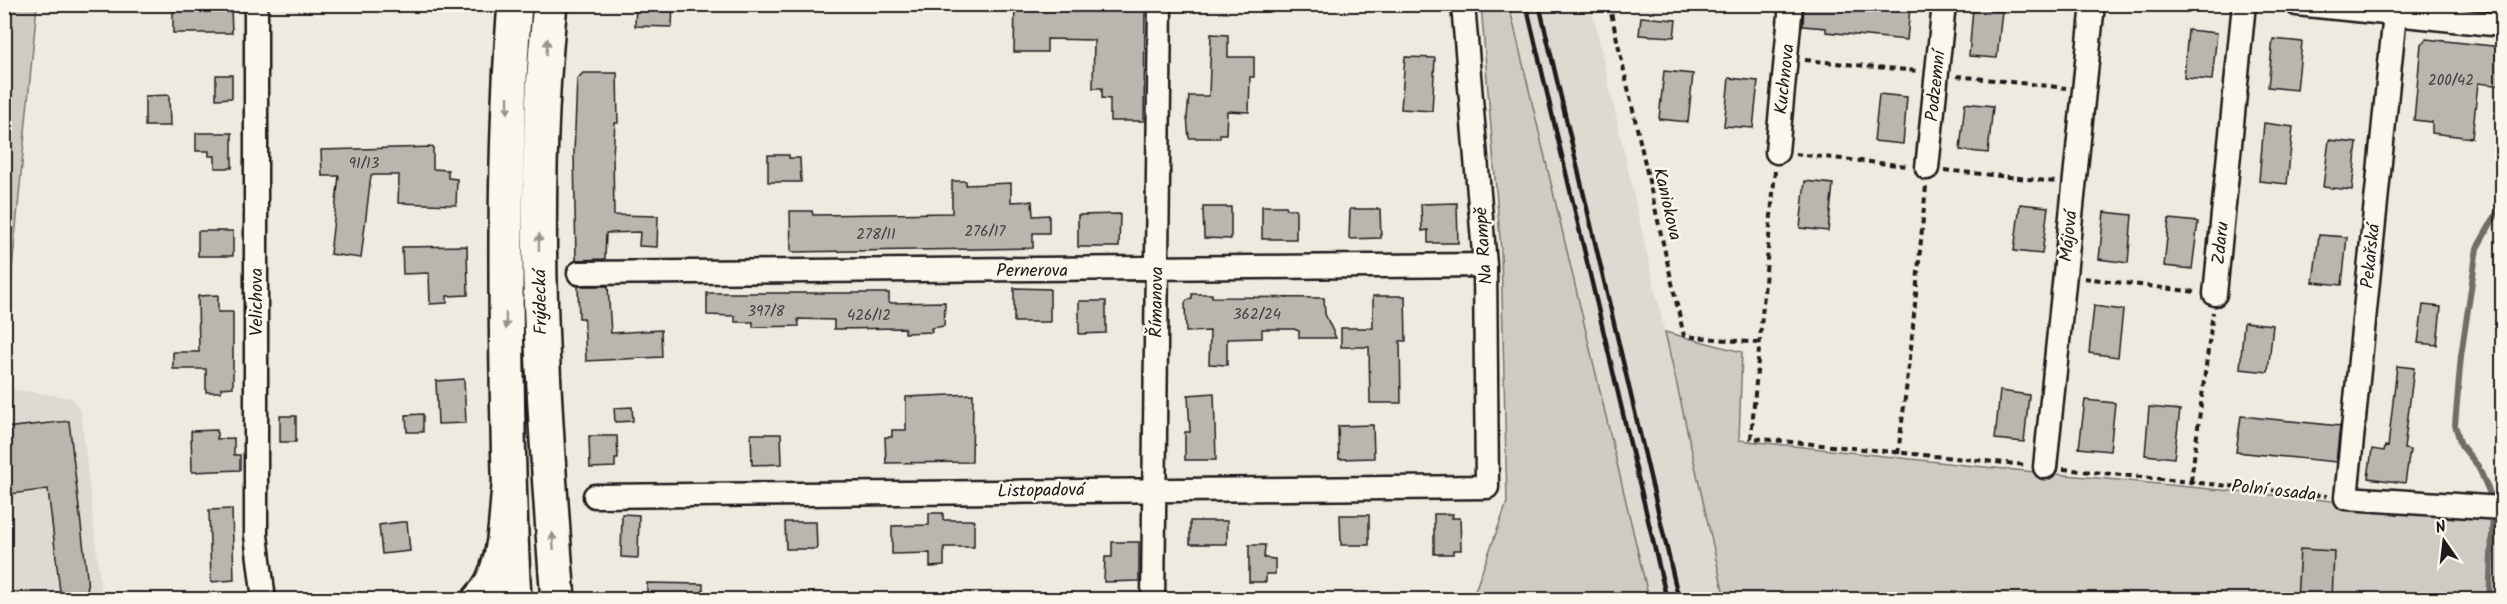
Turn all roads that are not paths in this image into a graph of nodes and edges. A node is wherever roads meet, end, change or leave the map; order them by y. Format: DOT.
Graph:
graph roads {
  1 [pos="256,4"];
  2 [pos="515,4"];
  3 [pos="550,4"];
  4 [pos="1160,4"];
  5 [pos="1463,4"];
  6 [pos="1791,4"];
  7 [pos="1944,4"];
  8 [pos="2092,4"];
  9 [pos="2244,4"];
  10 [pos="2297,4"];
  11 [pos="2395,14"];
  12 [pos="2502,25"];
  13 [pos="1777,153"];
  14 [pos="1927,168"];
  15 [pos="1485,265"];
  16 [pos="1157,269"];
  17 [pos="579,273"];
  18 [pos="2215,294"];
  19 [pos="2045,467"];
  20 [pos="509,487"];
  21 [pos="1487,487"];
  22 [pos="1154,489"];
  23 [pos="595,496"];
  24 [pos="2502,507"];
  25 [pos="264,600"];
  26 [pos="479,600"];
  27 [pos="514,600"];
  28 [pos="558,600"];
  29 [pos="1153,600"];
  1 -- 25 [label="street, Velichova"];
  2 -- 20 [label="main road, Frýdecká, one-way"];
  28 -- 3 [label="main road, Frýdecká, one-way"];
  4 -- 16 [label="street, Římanova"];
  5 -- 15 [label="street, Na Rampě"];
  6 -- 13 [label="street, Kuchnova"];
  7 -- 14 [label="street, Podzemní"];
  8 -- 19 [label="street, Májová"];
  9 -- 18 [label="street, Zdaru"];
  10 -- 11 [label="street"];
  11 -- 12 [label="street"];
  11 -- 24 [label="street, Pekařská"];
  15 -- 16 [label="street, Pernerova"];
  15 -- 21 [label="street, Na Rampě"];
  16 -- 17 [label="street, Pernerova"];
  16 -- 22 [label="street, Římanova"];
  20 -- 26 [label="main road"];
  20 -- 27 [label="main road, Frýdecká"];
  21 -- 22 [label="street, Listopadová"];
  22 -- 23 [label="street, Listopadová"];
  22 -- 29 [label="street, Římanova"];
}
